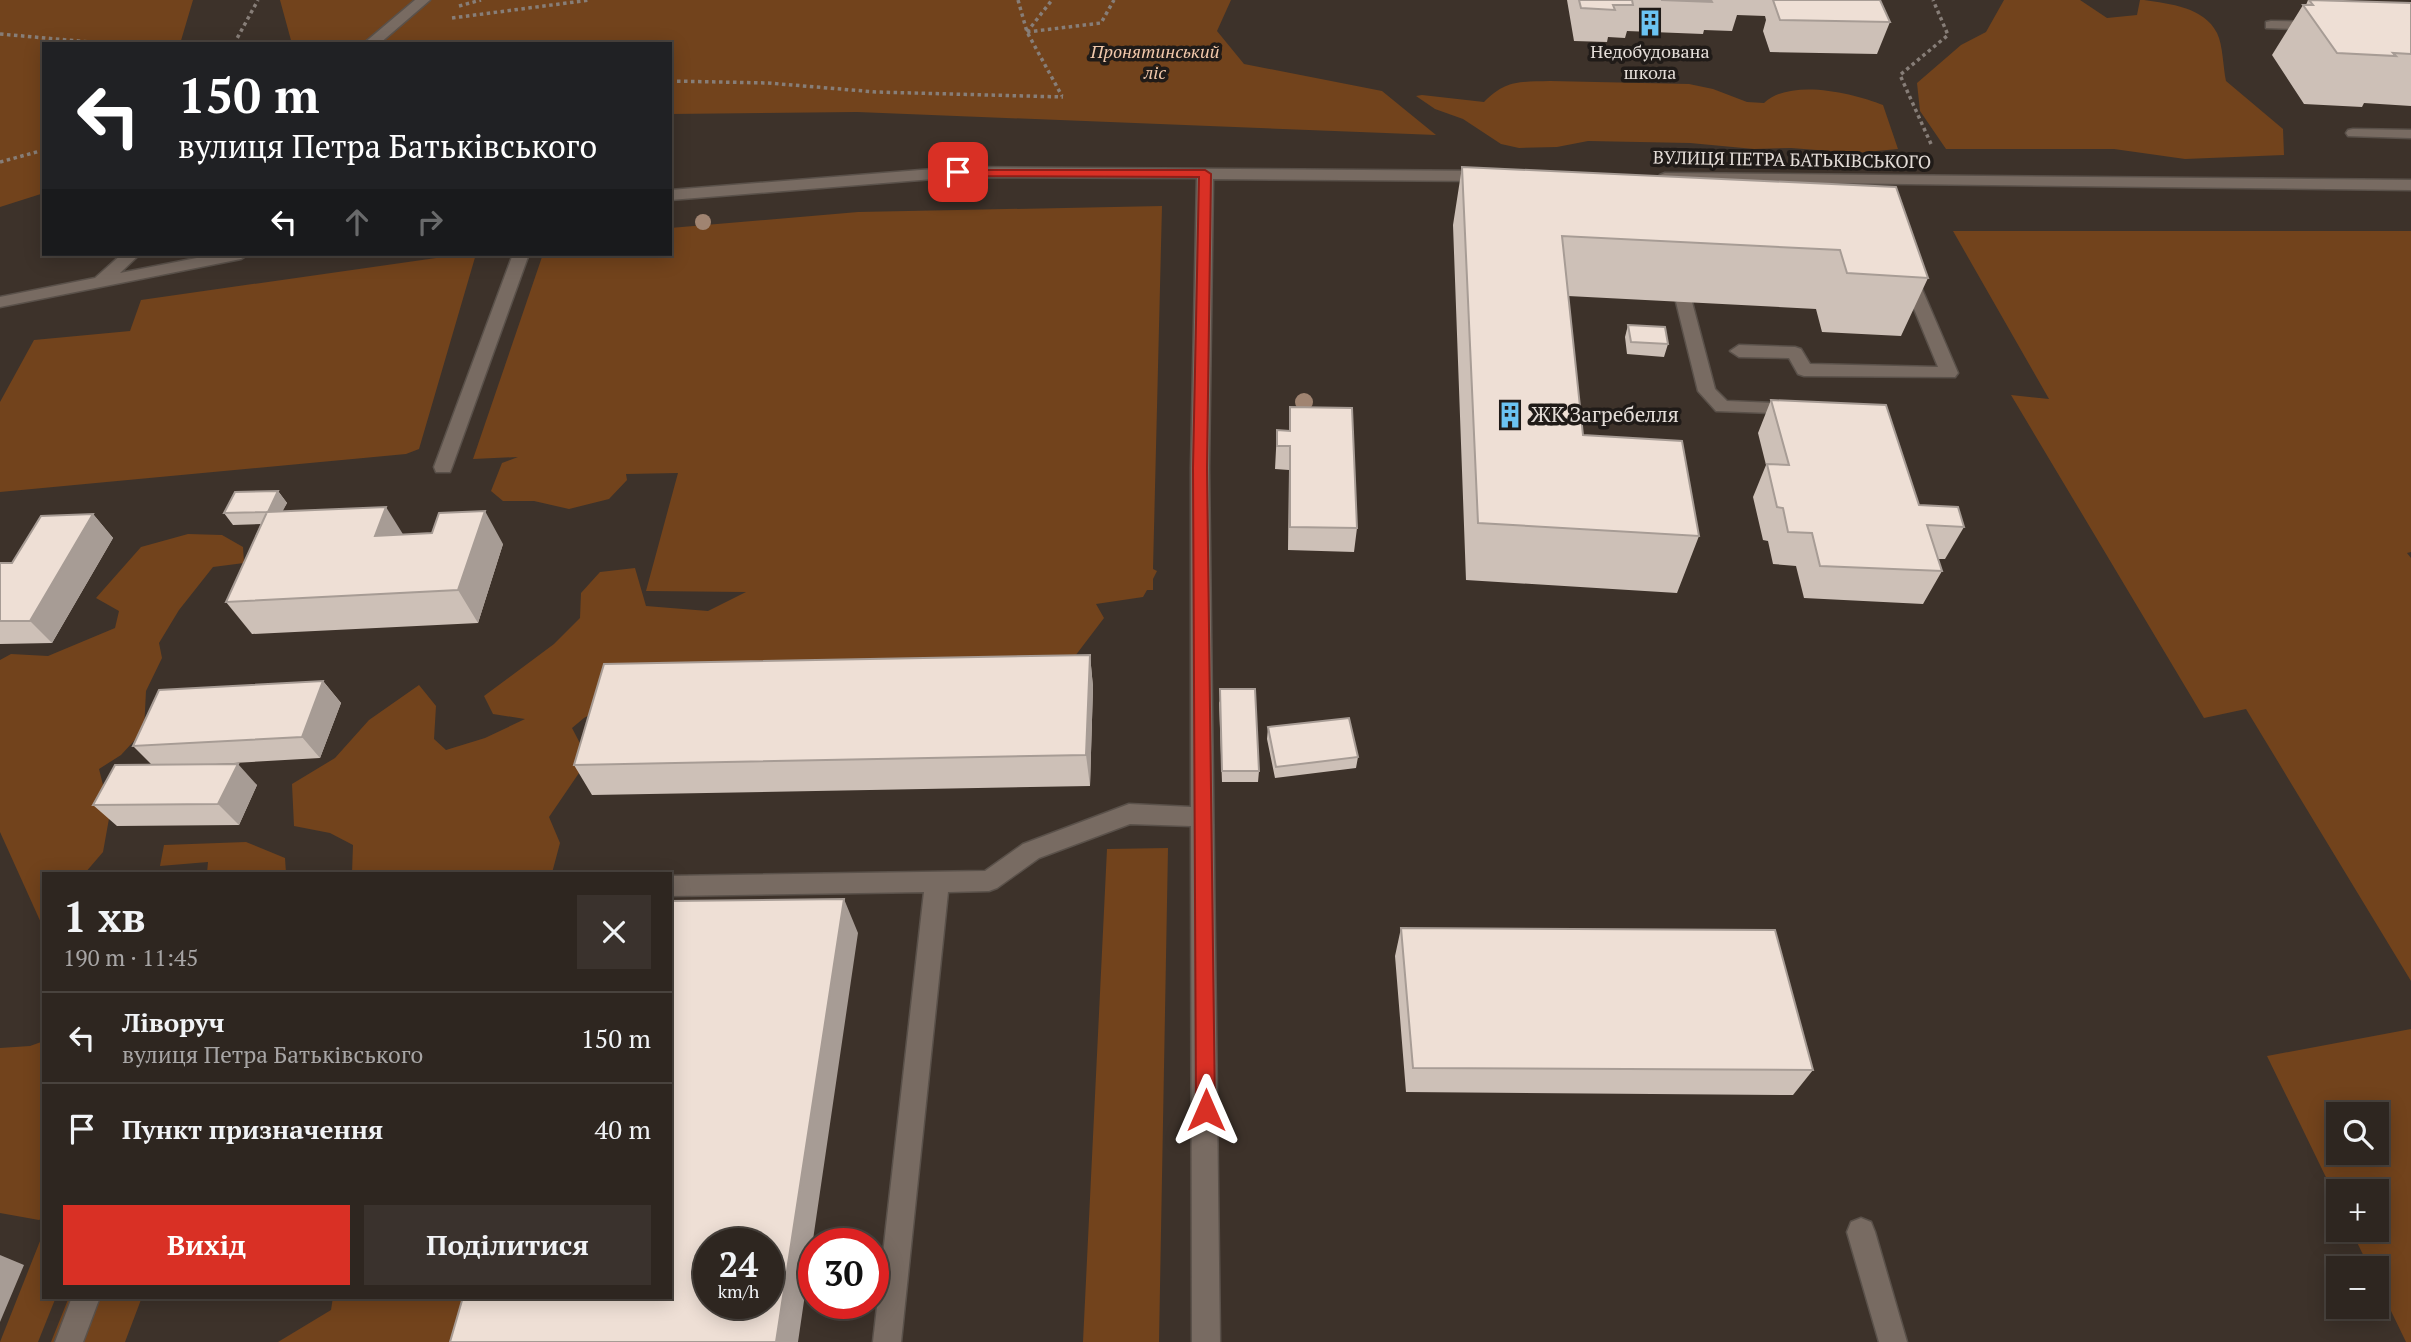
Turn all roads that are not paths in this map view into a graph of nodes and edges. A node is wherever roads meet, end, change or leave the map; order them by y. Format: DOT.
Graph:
graph roads {
  1 [pos="424,0"];
  2 [pos="2271,25"];
  3 [pos="2327,26"];
  4 [pos="372,42"];
  5 [pos="2353,133"];
  6 [pos="2411,134"];
  7 [pos="1205,174"];
  8 [pos="1508,176"];
  9 [pos="1868,180"];
  10 [pos="1658,182"];
  11 [pos="2411,185"];
  12 [pos="672,195"];
  13 [pos="1877,202"];
  14 [pos="130,256"];
  15 [pos="230,256"];
  16 [pos="520,256"];
  17 [pos="1902,261"];
  18 [pos="102,279"];
  19 [pos="21,298"];
  20 [pos="0,302"];
  21 [pos="1684,302"];
  22 [pos="0,320"];
  23 [pos="1739,351"];
  24 [pos="1812,410"];
  25 [pos="443,467"];
  26 [pos="1203,817"];
  27 [pos="937,882"];
  28 [pos="672,886"];
  29 [pos="1861,1232"];
  30 [pos="85,1299"];
  31 [pos="69,1342"];
  32 [pos="887,1342"];
  33 [pos="1206,1342"];
  34 [pos="1893,1342"];
  1 -- 4 [label="street"];
  2 -- 3 [label="street"];
  5 -- 6 [label="street"];
  7 -- 8 [label="street"];
  7 -- 12 [label="street"];
  7 -- 26 [label="street"];
  9 -- 10 [label="street, ВУЛИЦЯ ПЕТРА БАТЬКІВСЬКОГО"];
  9 -- 11 [label="street, ВУЛИЦЯ ПЕТРА БАТЬКІВСЬКОГО"];
  9 -- 13 [label="street"];
  14 -- 18 [label="street"];
  15 -- 18 [label="street"];
  16 -- 25 [label="street"];
  17 -- 23 [label="street"];
  18 -- 19 [label="street"];
  19 -- 20 [label="street"];
  19 -- 22 [label="street"];
  21 -- 24 [label="street"];
  26 -- 27 [label="street"];
  26 -- 33 [label="street"];
  27 -- 28 [label="street"];
  27 -- 32 [label="street"];
  29 -- 34 [label="street"];
  30 -- 31 [label="street"];
}
